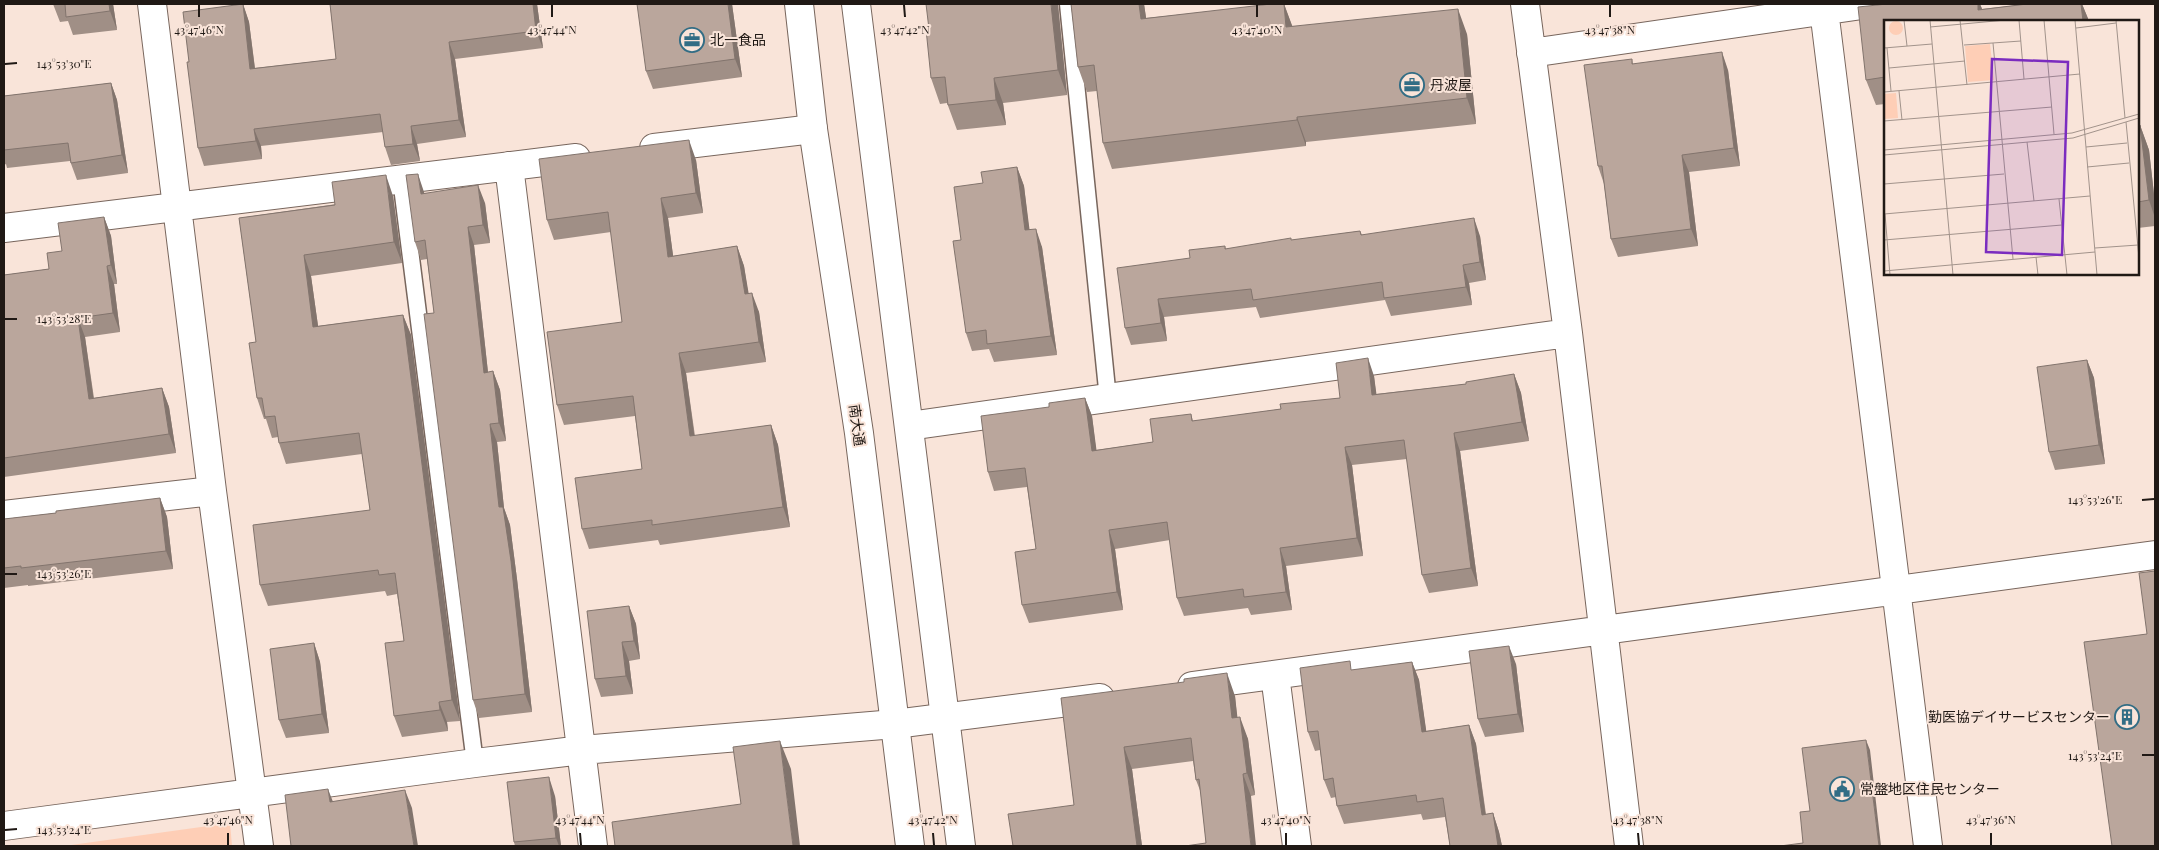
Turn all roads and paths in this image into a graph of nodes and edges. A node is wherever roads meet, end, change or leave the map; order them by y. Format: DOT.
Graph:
graph roads {
  1 [pos="152,4"];
  2 [pos="798,4"];
  3 [pos="856,4"];
  4 [pos="1068,4"];
  5 [pos="1525,4"];
  6 [pos="1869,4"];
  7 [pos="1824,10"];
  8 [pos="1531,53"];
  9 [pos="813,128"];
  10 [pos="627,152"];
  11 [pos="597,155"];
  12 [pos="509,166"];
  13 [pos="400,179"];
  14 [pos="177,206"];
  15 [pos="4,228"];
  16 [pos="1568,333"];
  17 [pos="1108,399"];
  18 [pos="909,426"];
  19 [pos="212,491"];
  20 [pos="4,515"];
  21 [pos="2155,555"];
  22 [pos="1896,590"];
  23 [pos="1603,629"];
  24 [pos="1276,675"];
  25 [pos="1169,689"];
  26 [pos="1121,696"];
  27 [pos="945,719"];
  28 [pos="895,724"];
  29 [pos="582,750"];
  30 [pos="475,763"];
  31 [pos="252,791"];
  32 [pos="4,826"];
  33 [pos="259,846"];
  34 [pos="593,846"];
  35 [pos="910,846"];
  36 [pos="961,846"];
  37 [pos="1297,846"];
  38 [pos="1629,846"];
  39 [pos="1928,846"];
  1 -- 14 [label="street"];
  2 -- 9 [label="street, 南大通"];
  3 -- 18 [label="street"];
  4 -- 17 [label="lane"];
  5 -- 8 [label="street"];
  6 -- 7 [label="street"];
  7 -- 8 [label="street"];
  7 -- 22 [label="street"];
  8 -- 16 [label="street"];
  9 -- 10 [label="street"];
  9 -- 28 [label="street, 南大通"];
  11 -- 12 [label="street"];
  12 -- 13 [label="street"];
  12 -- 29 [label="street"];
  13 -- 14 [label="street"];
  13 -- 30 [label="lane"];
  14 -- 15 [label="street"];
  14 -- 19 [label="street"];
  16 -- 17 [label="street"];
  16 -- 23 [label="street"];
  17 -- 18 [label="street"];
  18 -- 27 [label="street"];
  19 -- 20 [label="street"];
  19 -- 31 [label="street"];
  21 -- 22 [label="street"];
  22 -- 23 [label="street"];
  22 -- 39 [label="street"];
  23 -- 24 [label="street"];
  23 -- 38 [label="street"];
  24 -- 25 [label="street"];
  24 -- 37 [label="street"];
  26 -- 27 [label="street"];
  27 -- 28 [label="street"];
  27 -- 36 [label="street"];
  28 -- 29 [label="street"];
  28 -- 35 [label="street, 南大通"];
  29 -- 30 [label="street"];
  29 -- 34 [label="street"];
  30 -- 31 [label="street"];
  31 -- 32 [label="street"];
  31 -- 33 [label="street"];
}
